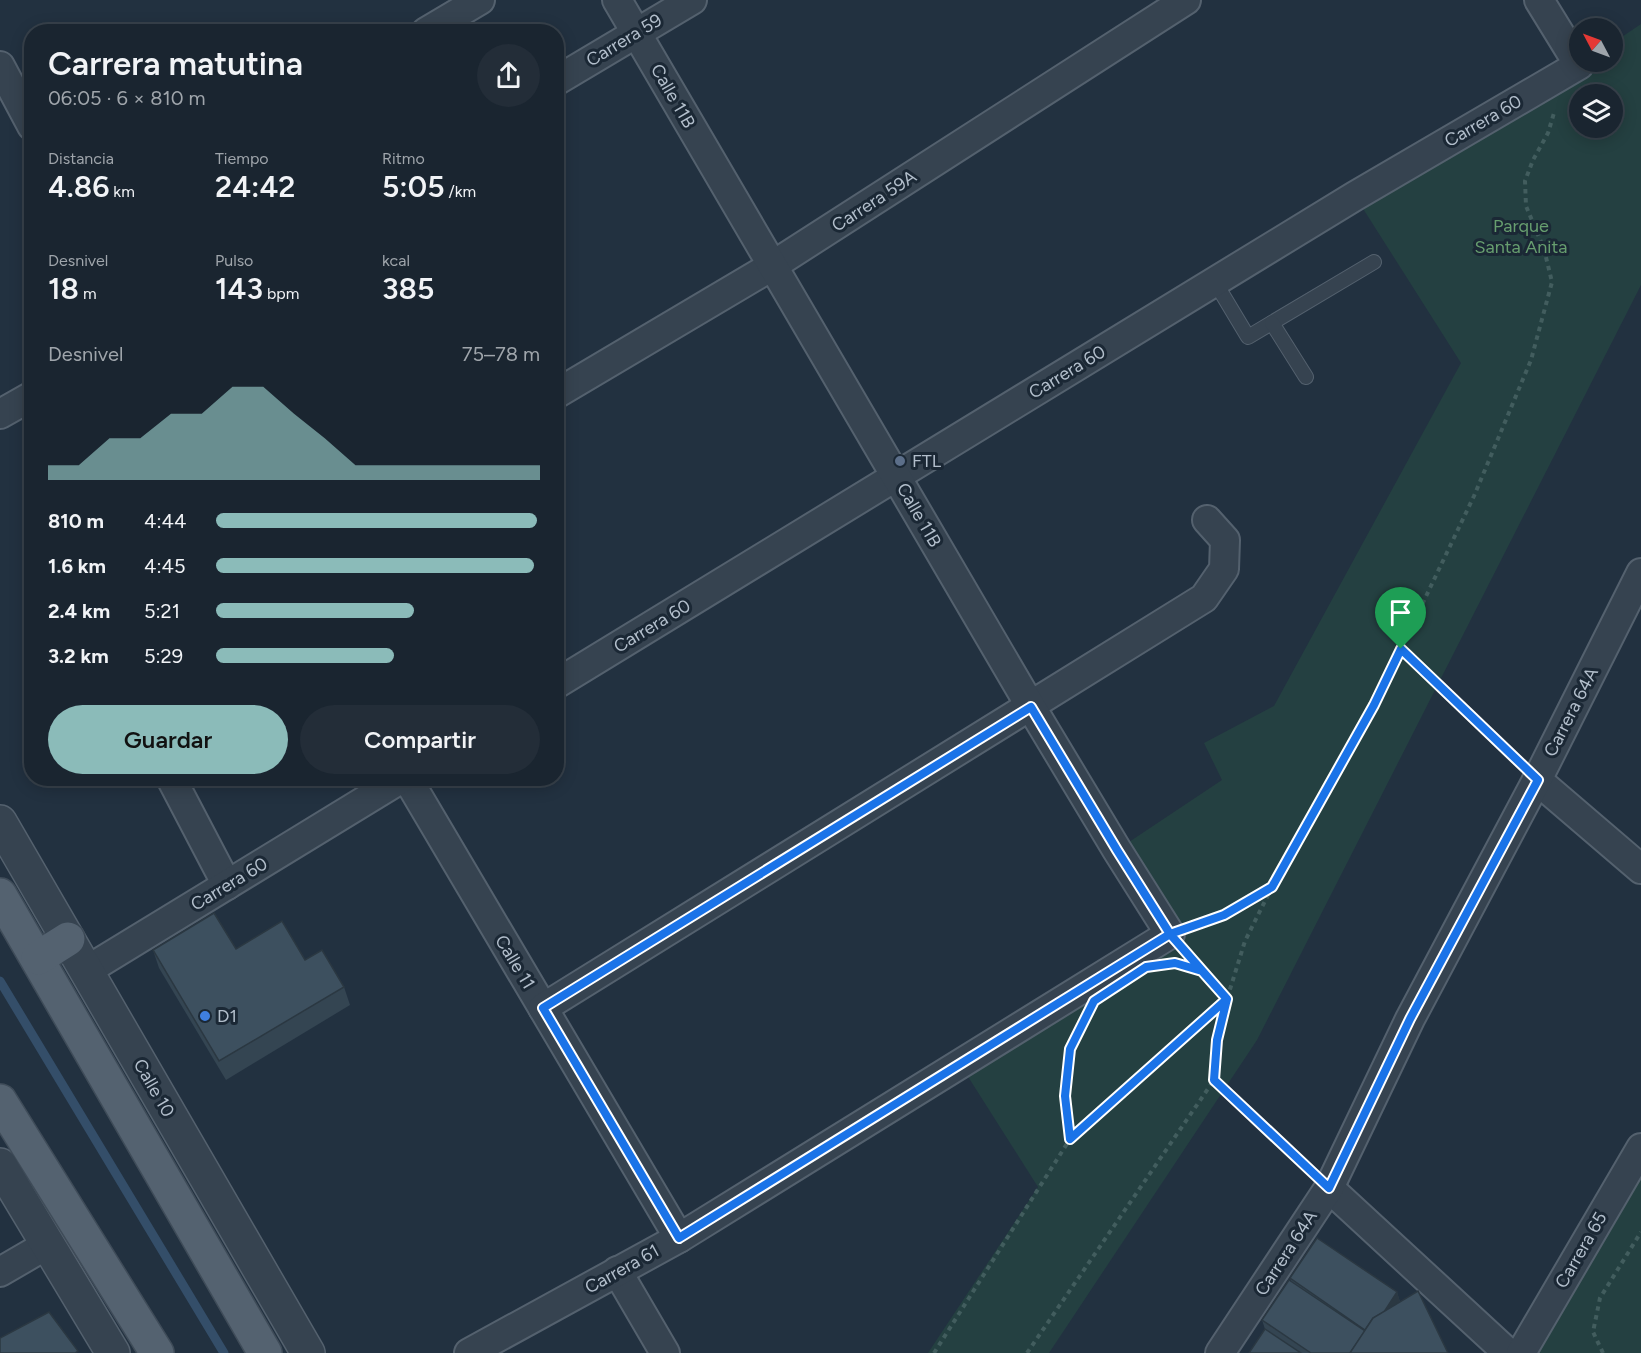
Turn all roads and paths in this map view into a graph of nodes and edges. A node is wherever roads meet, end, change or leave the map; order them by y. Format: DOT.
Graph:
graph roads {
  1 [pos="480,0"];
  2 [pos="616,0"];
  3 [pos="692,0"];
  4 [pos="1186,0"];
  5 [pos="1539,0"];
  6 [pos="440,24"];
  7 [pos="636,33"];
  8 [pos="0,66"];
  9 [pos="564,76"];
  10 [pos="1555,109"];
  11 [pos="24,111"];
  12 [pos="1374,262"];
  13 [pos="772,266"];
  14 [pos="1215,282"];
  15 [pos="1272,323"];
  16 [pos="1306,377"];
  17 [pos="564,389"];
  18 [pos="24,400"];
  19 [pos="0,414"];
  20 [pos="896,477"];
  21 [pos="1208,520"];
  22 [pos="1641,573"];
  23 [pos="1401,649"];
  24 [pos="564,679"];
  25 [pos="1031,707"];
  26 [pos="1538,780"];
  27 [pos="175,786"];
  28 [pos="389,786"];
  29 [pos="412,786"];
  30 [pos="0,822"];
  31 [pos="1641,868"];
  32 [pos="227,885"];
  33 [pos="1272,887"];
  34 [pos="0,895"];
  35 [pos="1170,934"];
  36 [pos="68,939"];
  37 [pos="38,958"];
  38 [pos="1175,963"];
  39 [pos="86,971"];
  40 [pos="1202,971"];
  41 [pos="1227,999"];
  42 [pos="543,1008"];
  43 [pos="1084,1020"];
  44 [pos="1214,1080"];
  45 [pos="0,1101"];
  46 [pos="1070,1139"];
  47 [pos="1641,1148"];
  48 [pos="0,1165"];
  49 [pos="1329,1188"];
  50 [pos="1641,1232"];
  51 [pos="679,1238"];
  52 [pos="48,1244"];
  53 [pos="617,1271"];
  54 [pos="0,1272"];
  55 [pos="113,1353"];
  56 [pos="157,1353"];
  57 [pos="265,1353"];
  58 [pos="308,1353"];
  59 [pos="469,1353"];
  60 [pos="665,1353"];
  61 [pos="934,1353"];
  62 [pos="1027,1353"];
  63 [pos="1220,1353"];
  64 [pos="1508,1353"];
  65 [pos="1521,1353"];
  66 [pos="1603,1353"];
  1 -- 6 [label="street"];
  2 -- 7 [label="street, Calle 11B"];
  3 -- 7 [label="street, Carrera 59"];
  4 -- 13 [label="street, Carrera 59A"];
  5 -- 14 [label="street, Carrera 60"];
  7 -- 9 [label="street, Carrera 59"];
  7 -- 13 [label="street, Calle 11B"];
  8 -- 11 [label="street"];
  10 -- 23 [label="path"];
  12 -- 15 [label="lane"];
  13 -- 17 [label="street, Carrera 59A"];
  13 -- 20 [label="street, Calle 11B"];
  14 -- 15 [label="lane"];
  14 -- 20 [label="street, Carrera 60"];
  15 -- 16 [label="lane"];
  18 -- 19 [label="street"];
  20 -- 24 [label="street, Carrera 60"];
  20 -- 25 [label="street, Calle 11B"];
  21 -- 25 [label="street"];
  22 -- 26 [label="street, Carrera 64A"];
  23 -- 26 [label="path"];
  23 -- 33 [label="path"];
  25 -- 35 [label="street, Calle 11B"];
  25 -- 42 [label="street"];
  26 -- 31 [label="street"];
  26 -- 49 [label="street, Carrera 64A"];
  27 -- 32 [label="street"];
  28 -- 32 [label="street, Carrera 60"];
  29 -- 42 [label="street, Calle 11"];
  30 -- 36 [label="street, Calle 10"];
  32 -- 39 [label="street, Carrera 60"];
  33 -- 35 [label="path"];
  33 -- 41 [label="path"];
  34 -- 37 [label="main road, Calle 10"];
  35 -- 40 [label="path"];
  35 -- 51 [label="street, Carrera 61"];
  36 -- 37 [label="main road"];
  36 -- 39 [label="street, Calle 10"];
  37 -- 57 [label="main road, Calle 10"];
  38 -- 40 [label="path"];
  39 -- 58 [label="street, Calle 10"];
  40 -- 41 [label="path"];
  41 -- 44 [label="path"];
  41 -- 46 [label="path"];
  42 -- 51 [label="street, Calle 11"];
  43 -- 46 [label="path"];
  44 -- 49 [label="path"];
  44 -- 62 [label="path"];
  45 -- 56 [label="main road"];
  46 -- 61 [label="path"];
  47 -- 65 [label="street, Carrera 65"];
  48 -- 52 [label="street"];
  49 -- 63 [label="street, Carrera 64A"];
  49 -- 64 [label="street"];
  50 -- 66 [label="path"];
  51 -- 53 [label="street, Carrera 61"];
  52 -- 54 [label="street"];
  52 -- 55 [label="street"];
  53 -- 59 [label="street, Carrera 61"];
  53 -- 60 [label="street"];
}
